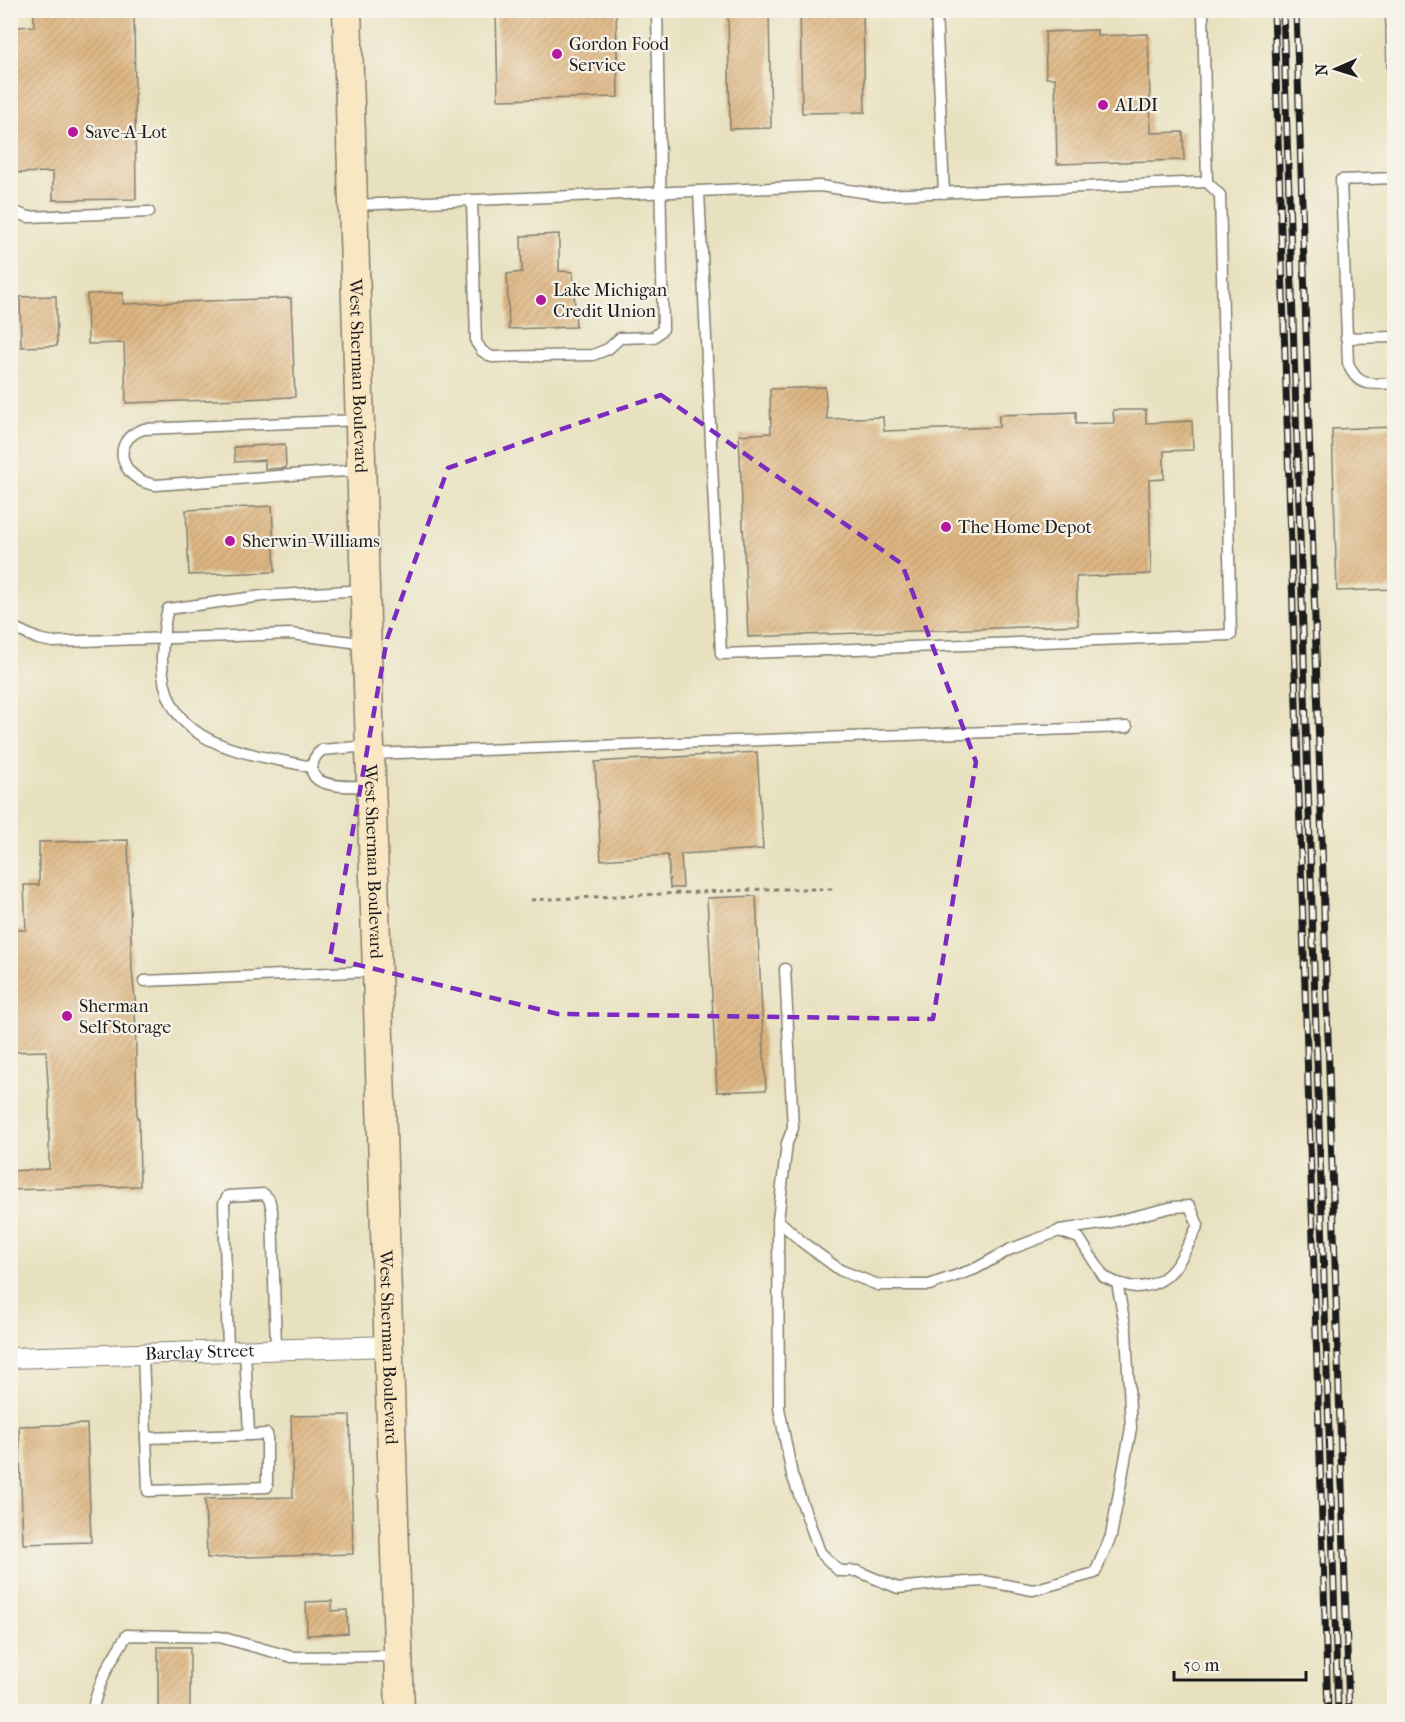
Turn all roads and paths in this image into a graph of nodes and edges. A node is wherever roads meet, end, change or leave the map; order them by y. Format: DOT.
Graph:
graph roads {
  1 [pos="347,10"];
  2 [pos="657,10"];
  3 [pos="973,10"];
  4 [pos="1203,10"];
  5 [pos="1391,10"];
  6 [pos="936,11"];
  7 [pos="1395,116"];
  8 [pos="1395,178"];
  9 [pos="1207,182"];
  10 [pos="699,191"];
  11 [pos="662,192"];
  12 [pos="944,193"];
  13 [pos="472,200"];
  14 [pos="353,205"];
  15 [pos="10,210"];
  16 [pos="149,212"];
  17 [pos="1395,337"];
  18 [pos="1346,338"];
  19 [pos="1395,383"];
  20 [pos="360,420"];
  21 [pos="362,470"];
  22 [pos="366,590"];
  23 [pos="11,623"];
  24 [pos="163,639"];
  25 [pos="367,644"];
  26 [pos="1126,727"];
  27 [pos="371,750"];
  28 [pos="312,767"];
  29 [pos="372,786"];
  30 [pos="836,889"];
  31 [pos="531,900"];
  32 [pos="785,969"];
  33 [pos="378,971"];
  34 [pos="144,981"];
  35 [pos="778,1220"];
  36 [pos="1059,1231"];
  37 [pos="1117,1283"];
  38 [pos="389,1346"];
  39 [pos="276,1349"];
  40 [pos="237,1351"];
  41 [pos="143,1353"];
  42 [pos="10,1358"];
  43 [pos="249,1435"];
  44 [pos="146,1437"];
  45 [pos="398,1656"];
  46 [pos="92,1712"];
  47 [pos="400,1712"];
  1 -- 14 [label="main road, West Sherman Boulevard"];
  2 -- 11 [label="lane"];
  3 -- 6 [label="lane"];
  4 -- 9 [label="lane"];
  5 -- 7 [label="lane"];
  6 -- 12 [label="lane"];
  8 -- 18 [label="lane"];
  9 -- 10 [label="lane"];
  9 -- 12 [label="lane"];
  10 -- 11 [label="lane"];
  10 -- 12 [label="lane"];
  11 -- 13 [label="lane"];
  11 -- 13 [label="lane"];
  13 -- 14 [label="lane"];
  14 -- 20 [label="main road, West Sherman Boulevard"];
  15 -- 16 [label="lane"];
  17 -- 18 [label="lane"];
  18 -- 19 [label="lane"];
  20 -- 21 [label="main road, West Sherman Boulevard"];
  20 -- 21 [label="lane"];
  21 -- 22 [label="main road, West Sherman Boulevard"];
  22 -- 24 [label="lane"];
  22 -- 25 [label="main road, West Sherman Boulevard"];
  23 -- 24 [label="lane"];
  24 -- 25 [label="lane"];
  24 -- 28 [label="lane"];
  25 -- 27 [label="main road, West Sherman Boulevard"];
  26 -- 27 [label="lane"];
  27 -- 28 [label="lane"];
  27 -- 29 [label="main road, West Sherman Boulevard"];
  28 -- 29 [label="lane"];
  29 -- 33 [label="main road, West Sherman Boulevard"];
  30 -- 31 [label="path"];
  32 -- 35 [label="lane"];
  33 -- 34 [label="lane"];
  33 -- 38 [label="main road, West Sherman Boulevard"];
  35 -- 36 [label="lane"];
  35 -- 37 [label="lane"];
  36 -- 37 [label="lane"];
  36 -- 37 [label="lane"];
  38 -- 39 [label="street, Barclay Street"];
  38 -- 45 [label="main road, West Sherman Boulevard"];
  39 -- 40 [label="street, Barclay Street"];
  39 -- 40 [label="lane"];
  40 -- 41 [label="street, Barclay Street"];
  40 -- 43 [label="lane"];
  41 -- 42 [label="street, Barclay Street"];
  41 -- 44 [label="lane"];
  43 -- 44 [label="lane"];
  43 -- 44 [label="lane"];
  45 -- 46 [label="lane"];
  45 -- 47 [label="main road, West Sherman Boulevard"];
}
